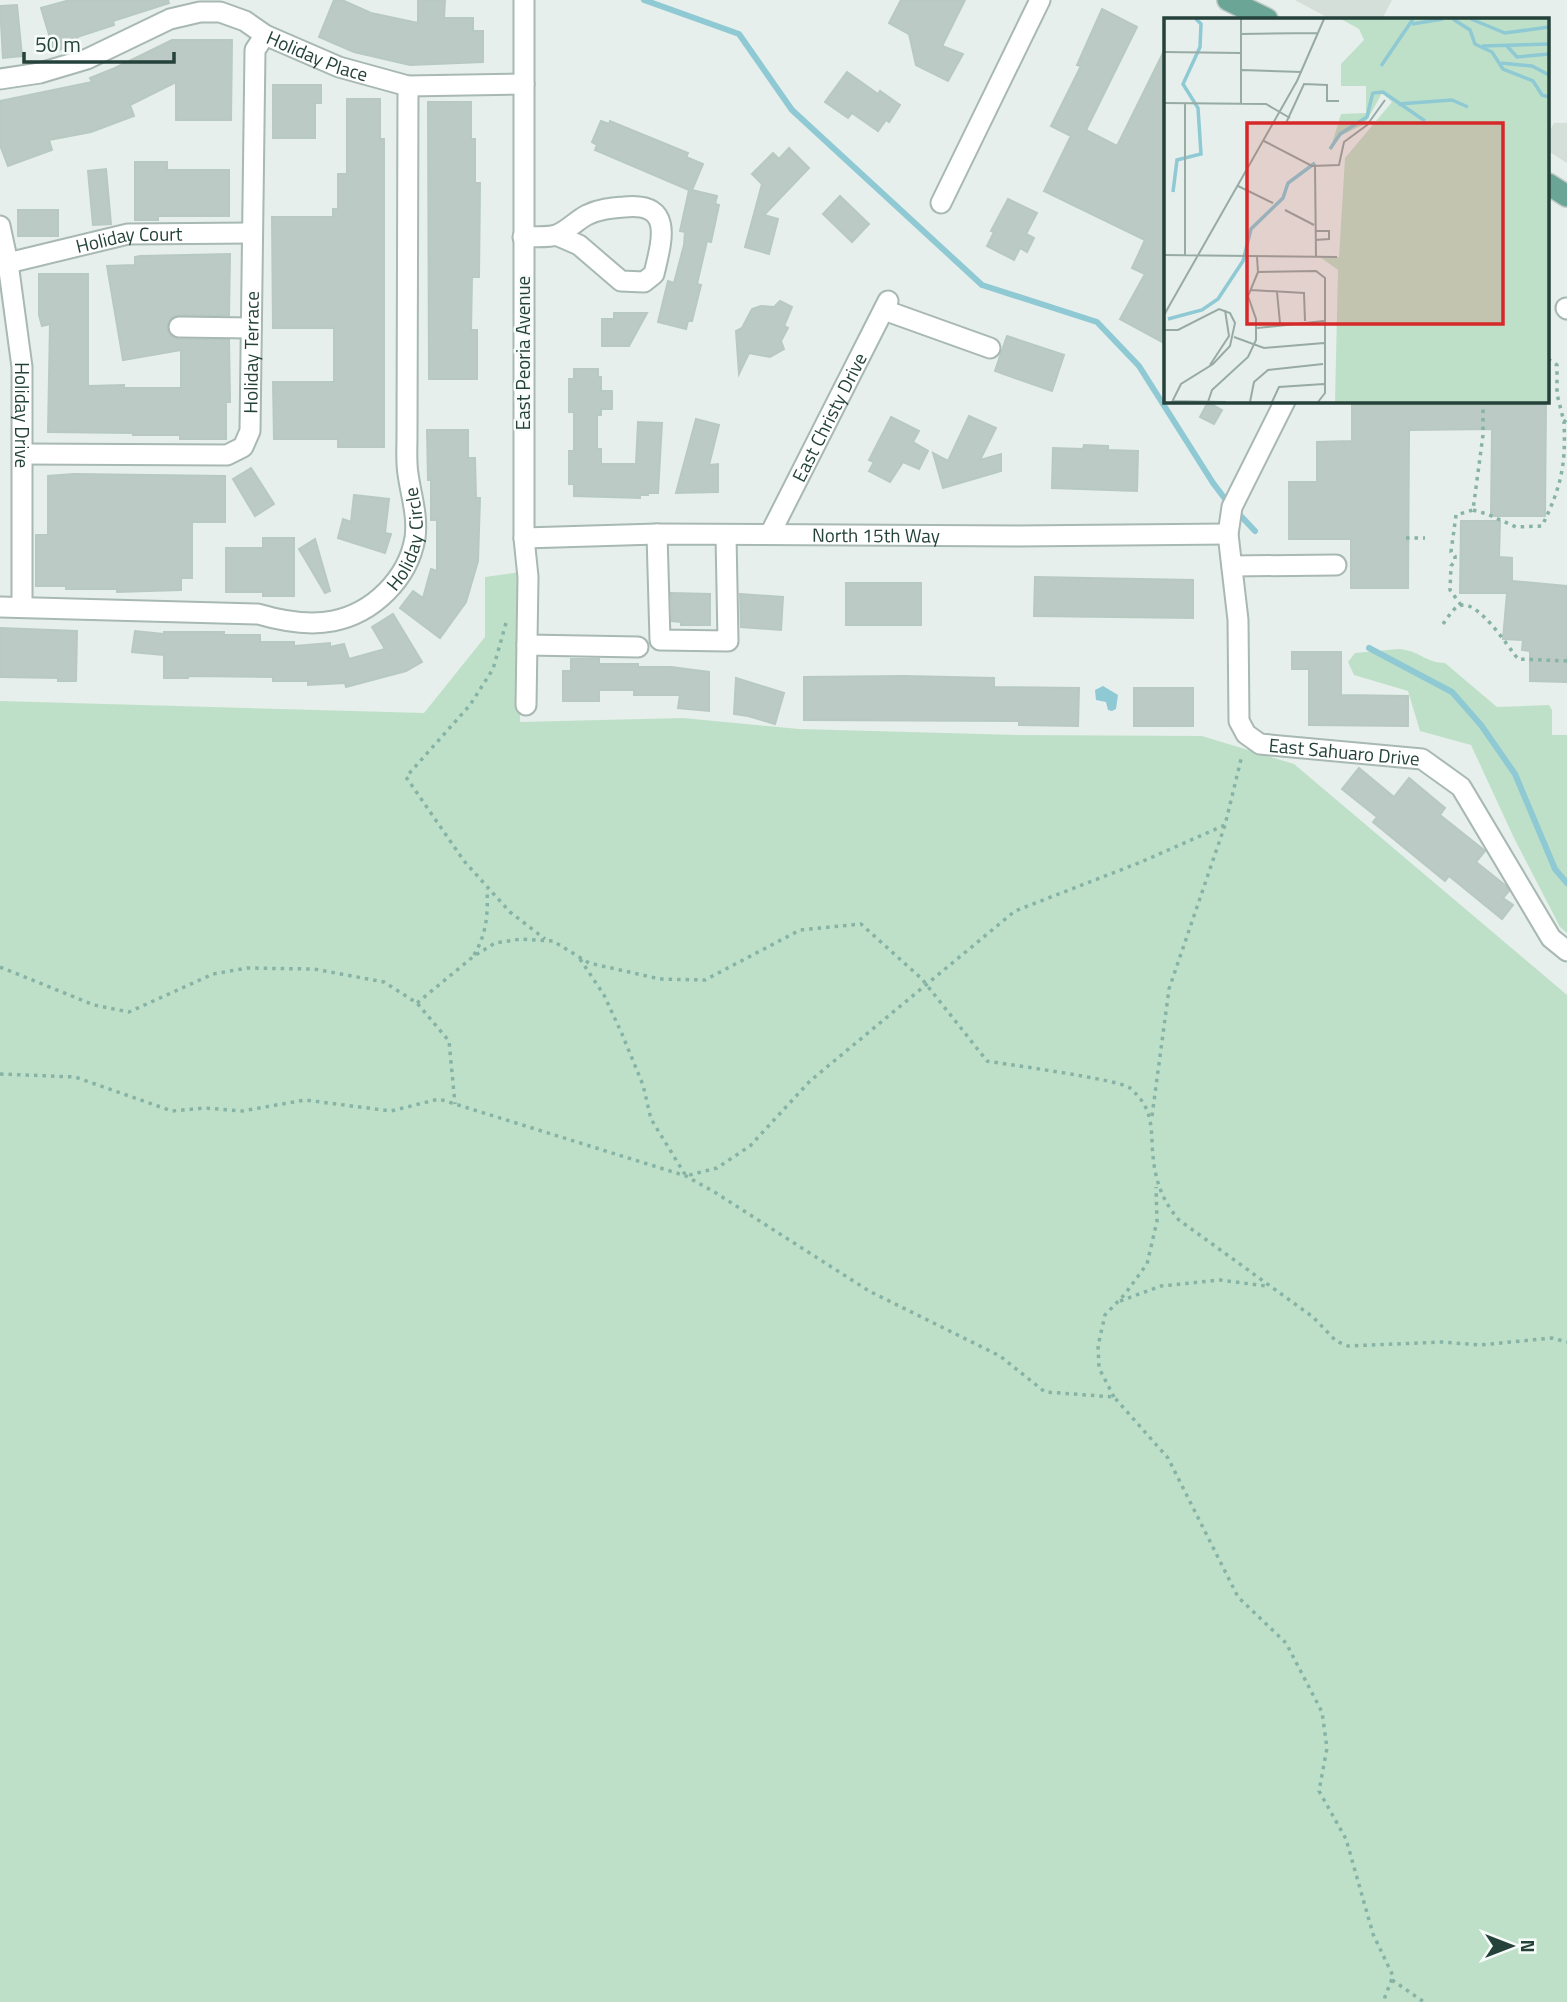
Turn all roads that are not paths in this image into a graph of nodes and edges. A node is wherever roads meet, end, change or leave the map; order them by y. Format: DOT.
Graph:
graph roads {
  1 [pos="524,0"];
  2 [pos="1040,0"];
  3 [pos="1228,0"];
  4 [pos="1265,18"];
  5 [pos="265,35"];
  6 [pos="0,79"];
  7 [pos="524,84"];
  8 [pos="408,86"];
  9 [pos="1550,185"];
  10 [pos="1567,196"];
  11 [pos="942,203"];
  12 [pos="0,226"];
  13 [pos="252,233"];
  14 [pos="556,235"];
  15 [pos="523,237"];
  16 [pos="8,263"];
  17 [pos="179,327"];
  18 [pos="251,328"];
  19 [pos="990,348"];
  20 [pos="1284,402"];
  21 [pos="23,454"];
  22 [pos="657,534"];
  23 [pos="770,534"];
  24 [pos="1228,534"];
  25 [pos="726,535"];
  26 [pos="524,538"];
  27 [pos="1336,565"];
  28 [pos="1232,566"];
  29 [pos="0,607"];
  30 [pos="22,607"];
  31 [pos="527,645"];
  32 [pos="638,648"];
  33 [pos="526,705"];
  34 [pos="1567,951"];
  1 -- 7 [label="street, East Peoria Avenue"];
  2 -- 11 [label="street"];
  3 -- 4 [label="main road"];
  5 -- 6 [label="street, Holiday Place"];
  5 -- 8 [label="street, Holiday Place"];
  5 -- 13 [label="street, Holiday Terrace"];
  7 -- 8 [label="street, Holiday Place"];
  7 -- 15 [label="street, East Peoria Avenue"];
  8 -- 30 [label="street, Holiday Circle"];
  9 -- 10 [label="main road"];
  12 -- 16 [label="street, Holiday Drive"];
  13 -- 16 [label="street, Holiday Court"];
  13 -- 18 [label="street, Holiday Terrace"];
  14 -- 14 [label="street"];
  14 -- 15 [label="street"];
  15 -- 26 [label="street, East Peoria Avenue"];
  16 -- 21 [label="street, Holiday Drive"];
  17 -- 18 [label="street"];
  18 -- 21 [label="street, Holiday Terrace"];
  19 -- 23 [label="street, East Christy Drive"];
  20 -- 24 [label="street, East Sahuaro Drive"];
  21 -- 30 [label="street, Holiday Drive"];
  22 -- 25 [label="street, North 15th Way"];
  22 -- 25 [label="street"];
  22 -- 26 [label="street, North 15th Way"];
  23 -- 24 [label="street, North 15th Way"];
  23 -- 25 [label="street, North 15th Way"];
  24 -- 28 [label="street, East Sahuaro Drive"];
  26 -- 31 [label="street, East Peoria Avenue"];
  27 -- 28 [label="street"];
  28 -- 34 [label="street, East Sahuaro Drive"];
  29 -- 30 [label="street, Holiday Circle"];
  31 -- 32 [label="street"];
  31 -- 33 [label="street, East Peoria Avenue"];
}
